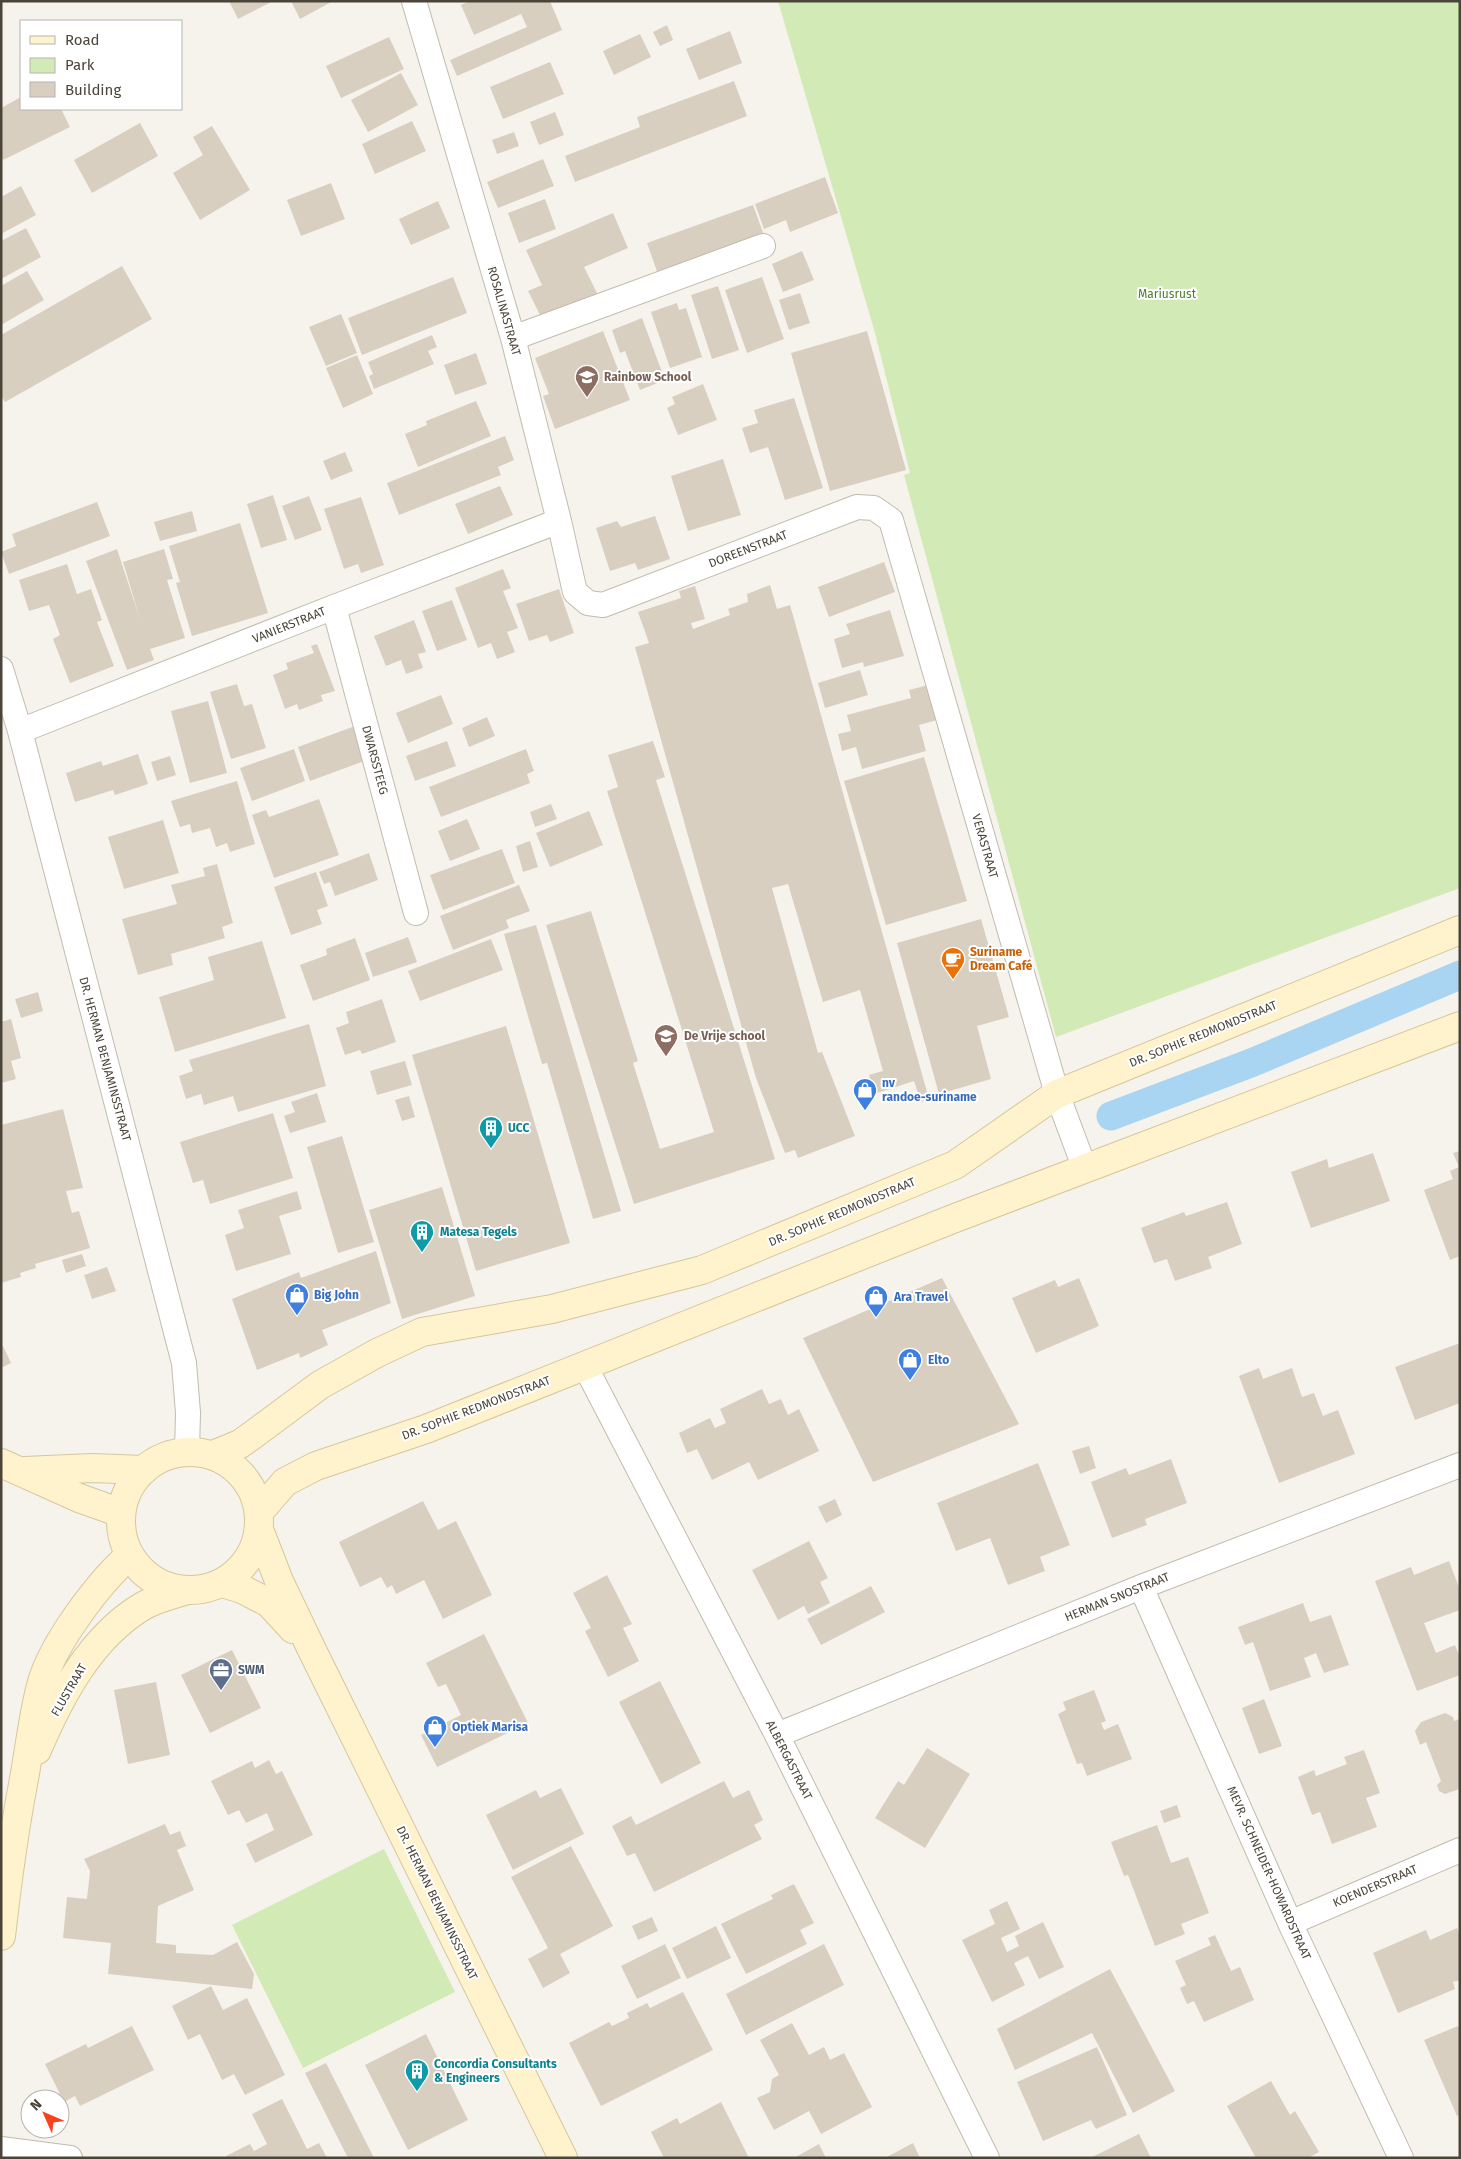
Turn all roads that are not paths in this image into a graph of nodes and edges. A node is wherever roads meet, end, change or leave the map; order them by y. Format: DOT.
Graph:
graph roads {
  1 [pos="414,1"];
  2 [pos="763,246"];
  3 [pos="513,338"];
  4 [pos="891,520"];
  5 [pos="560,521"];
  6 [pos="603,604"];
  7 [pos="334,607"];
  8 [pos="1,669"];
  9 [pos="20,732"];
  10 [pos="416,913"];
  11 [pos="1460,930"];
  12 [pos="1460,1026"];
  13 [pos="1056,1094"];
  14 [pos="1085,1169"];
  15 [pos="584,1366"];
  16 [pos="200,1453"];
  17 [pos="1460,1465"];
  18 [pos="11,1467"];
  19 [pos="144,1470"];
  20 [pos="122,1513"];
  21 [pos="260,1522"];
  22 [pos="130,1555"];
  23 [pos="222,1583"];
  24 [pos="1141,1587"];
  25 [pos="187,1590"];
  26 [pos="311,1648"];
  27 [pos="776,1735"];
  28 [pos="24,1778"];
  29 [pos="1460,1850"];
  30 [pos="1290,1923"];
  31 [pos="1,1936"];
  32 [pos="1,2149"];
  33 [pos="70,2158"];
  34 [pos="564,2158"];
  35 [pos="987,2158"];
  36 [pos="1401,2158"];
  1 -- 3 [label="street, ROSALINASTRAAT"];
  2 -- 3 [label="street"];
  3 -- 5 [label="street, ROSALINASTRAAT"];
  4 -- 6 [label="street, DOREENSTRAAT"];
  4 -- 13 [label="street, VERASTRAAT"];
  5 -- 6 [label="street, ROSALINASTRAAT"];
  5 -- 7 [label="street, VANIERSTRAAT"];
  7 -- 9 [label="street, VANIERSTRAAT"];
  7 -- 10 [label="street, DWARSSTEEG"];
  8 -- 9 [label="street, DR. HERMAN BENJAMINSSTRAAT"];
  9 -- 16 [label="street, DR. HERMAN BENJAMINSSTRAAT"];
  11 -- 13 [label="street, DR. SOPHIE REDMONDSTRAAT"];
  12 -- 14 [label="street, DR. SOPHIE REDMONDSTRAAT"];
  13 -- 14 [label="street, VERASTRAAT"];
  13 -- 16 [label="street, DR. SOPHIE REDMONDSTRAAT"];
  14 -- 15 [label="street, DR. SOPHIE REDMONDSTRAAT"];
  15 -- 21 [label="street, DR. SOPHIE REDMONDSTRAAT"];
  15 -- 27 [label="street, ALBERGASTRAAT"];
  16 -- 19 [label="street"];
  16 -- 21 [label="street"];
  17 -- 24 [label="street, HERMAN SNOSTRAAT"];
  18 -- 19 [label="street"];
  18 -- 20 [label="street"];
  19 -- 20 [label="street"];
  20 -- 22 [label="street"];
  21 -- 23 [label="street"];
  21 -- 26 [label="street, DR. HERMAN BENJAMINSSTRAAT"];
  22 -- 25 [label="street"];
  22 -- 28 [label="street, FLUSTRAAT"];
  23 -- 25 [label="street"];
  23 -- 26 [label="street, DR. HERMAN BENJAMINSSTRAAT"];
  24 -- 27 [label="street, HERMAN SNOSTRAAT"];
  24 -- 30 [label="street, MEVR. SCHNEIDER-HOWARDSTRAAT"];
  25 -- 28 [label="street, FLUSTRAAT"];
  26 -- 34 [label="street, DR. HERMAN BENJAMINSSTRAAT"];
  27 -- 35 [label="street, ALBERGASTRAAT"];
  28 -- 31 [label="street, FLUSTRAAT"];
  29 -- 30 [label="street, KOENDERSTRAAT"];
  30 -- 36 [label="street, MEVR. SCHNEIDER-HOWARDSTRAAT"];
  32 -- 33 [label="street"];
}
